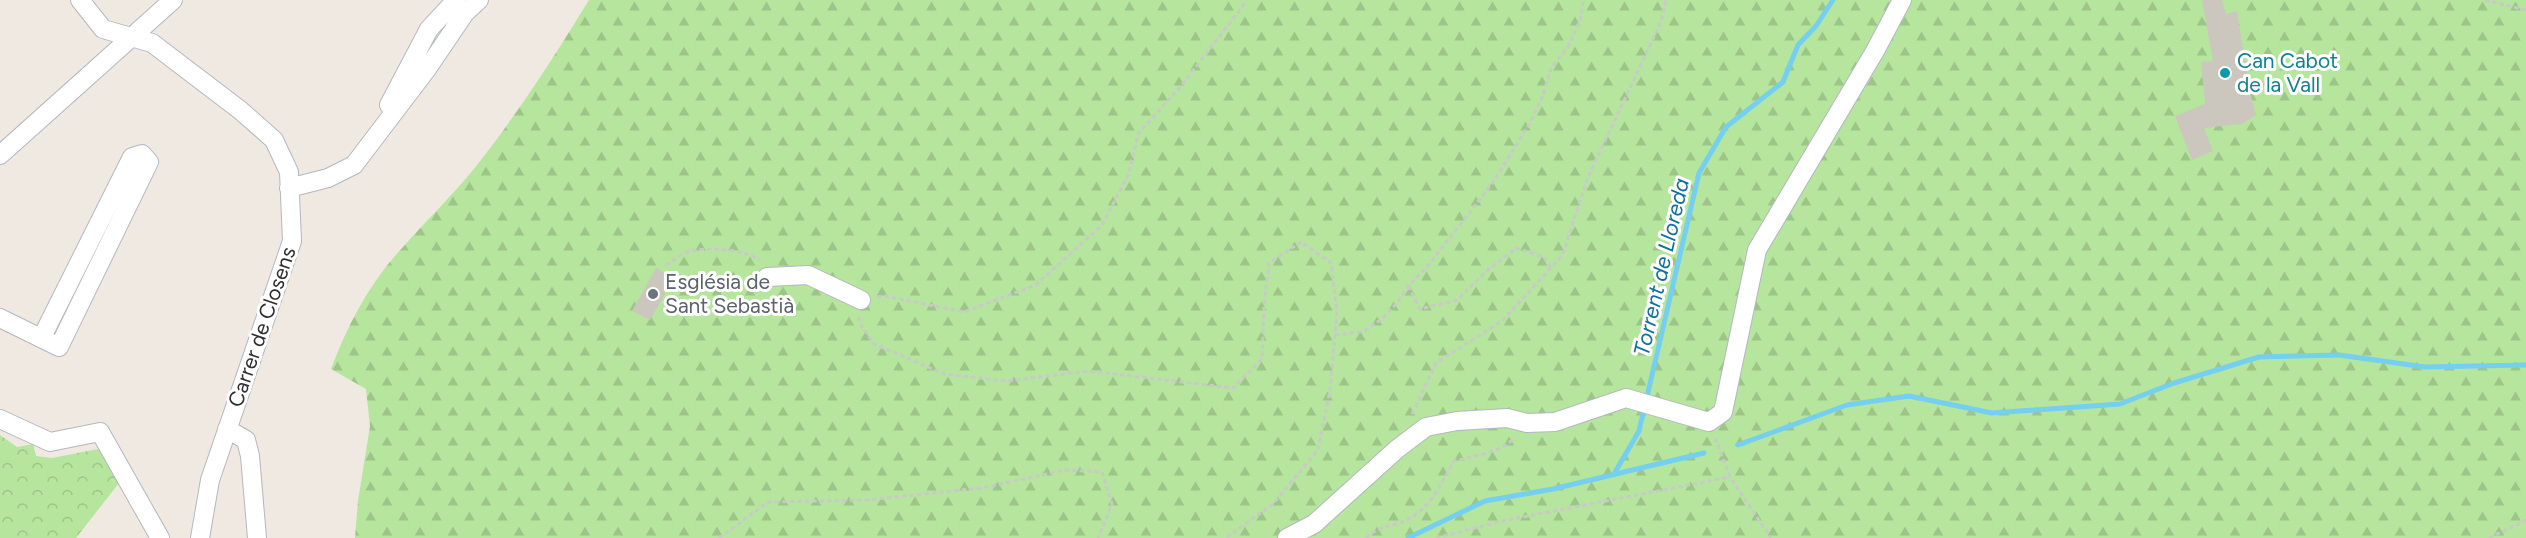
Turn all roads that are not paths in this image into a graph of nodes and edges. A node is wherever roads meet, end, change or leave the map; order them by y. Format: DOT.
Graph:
graph roads {
  1 [pos="80,0"];
  2 [pos="172,0"];
  3 [pos="456,0"];
  4 [pos="479,0"];
  5 [pos="1902,0"];
  6 [pos="131,39"];
  7 [pos="371,141"];
  8 [pos="0,155"];
  9 [pos="289,188"];
  10 [pos="90,241"];
  11 [pos="108,248"];
  12 [pos="768,272"];
  13 [pos="861,300"];
  14 [pos="0,318"];
  15 [pos="42,337"];
  16 [pos="0,419"];
  17 [pos="227,429"];
  18 [pos="160,538"];
  19 [pos="200,538"];
  20 [pos="257,538"];
  21 [pos="1287,538"];
  1 -- 6 [label="street, Carrer de Closens"];
  2 -- 6 [label="street"];
  3 -- 7 [label="street"];
  4 -- 7 [label="street"];
  5 -- 21 [label="street"];
  6 -- 8 [label="street"];
  6 -- 9 [label="street, Carrer de Closens"];
  7 -- 9 [label="street"];
  9 -- 17 [label="street, Carrer de Closens"];
  10 -- 11 [label="street"];
  10 -- 11 [label="street"];
  10 -- 15 [label="street"];
  11 -- 15 [label="street"];
  12 -- 13 [label="street"];
  14 -- 15 [label="street"];
  16 -- 18 [label="street"];
  17 -- 19 [label="street, Carrer de Closens"];
  17 -- 20 [label="street, Carrer de Closens"];
}
